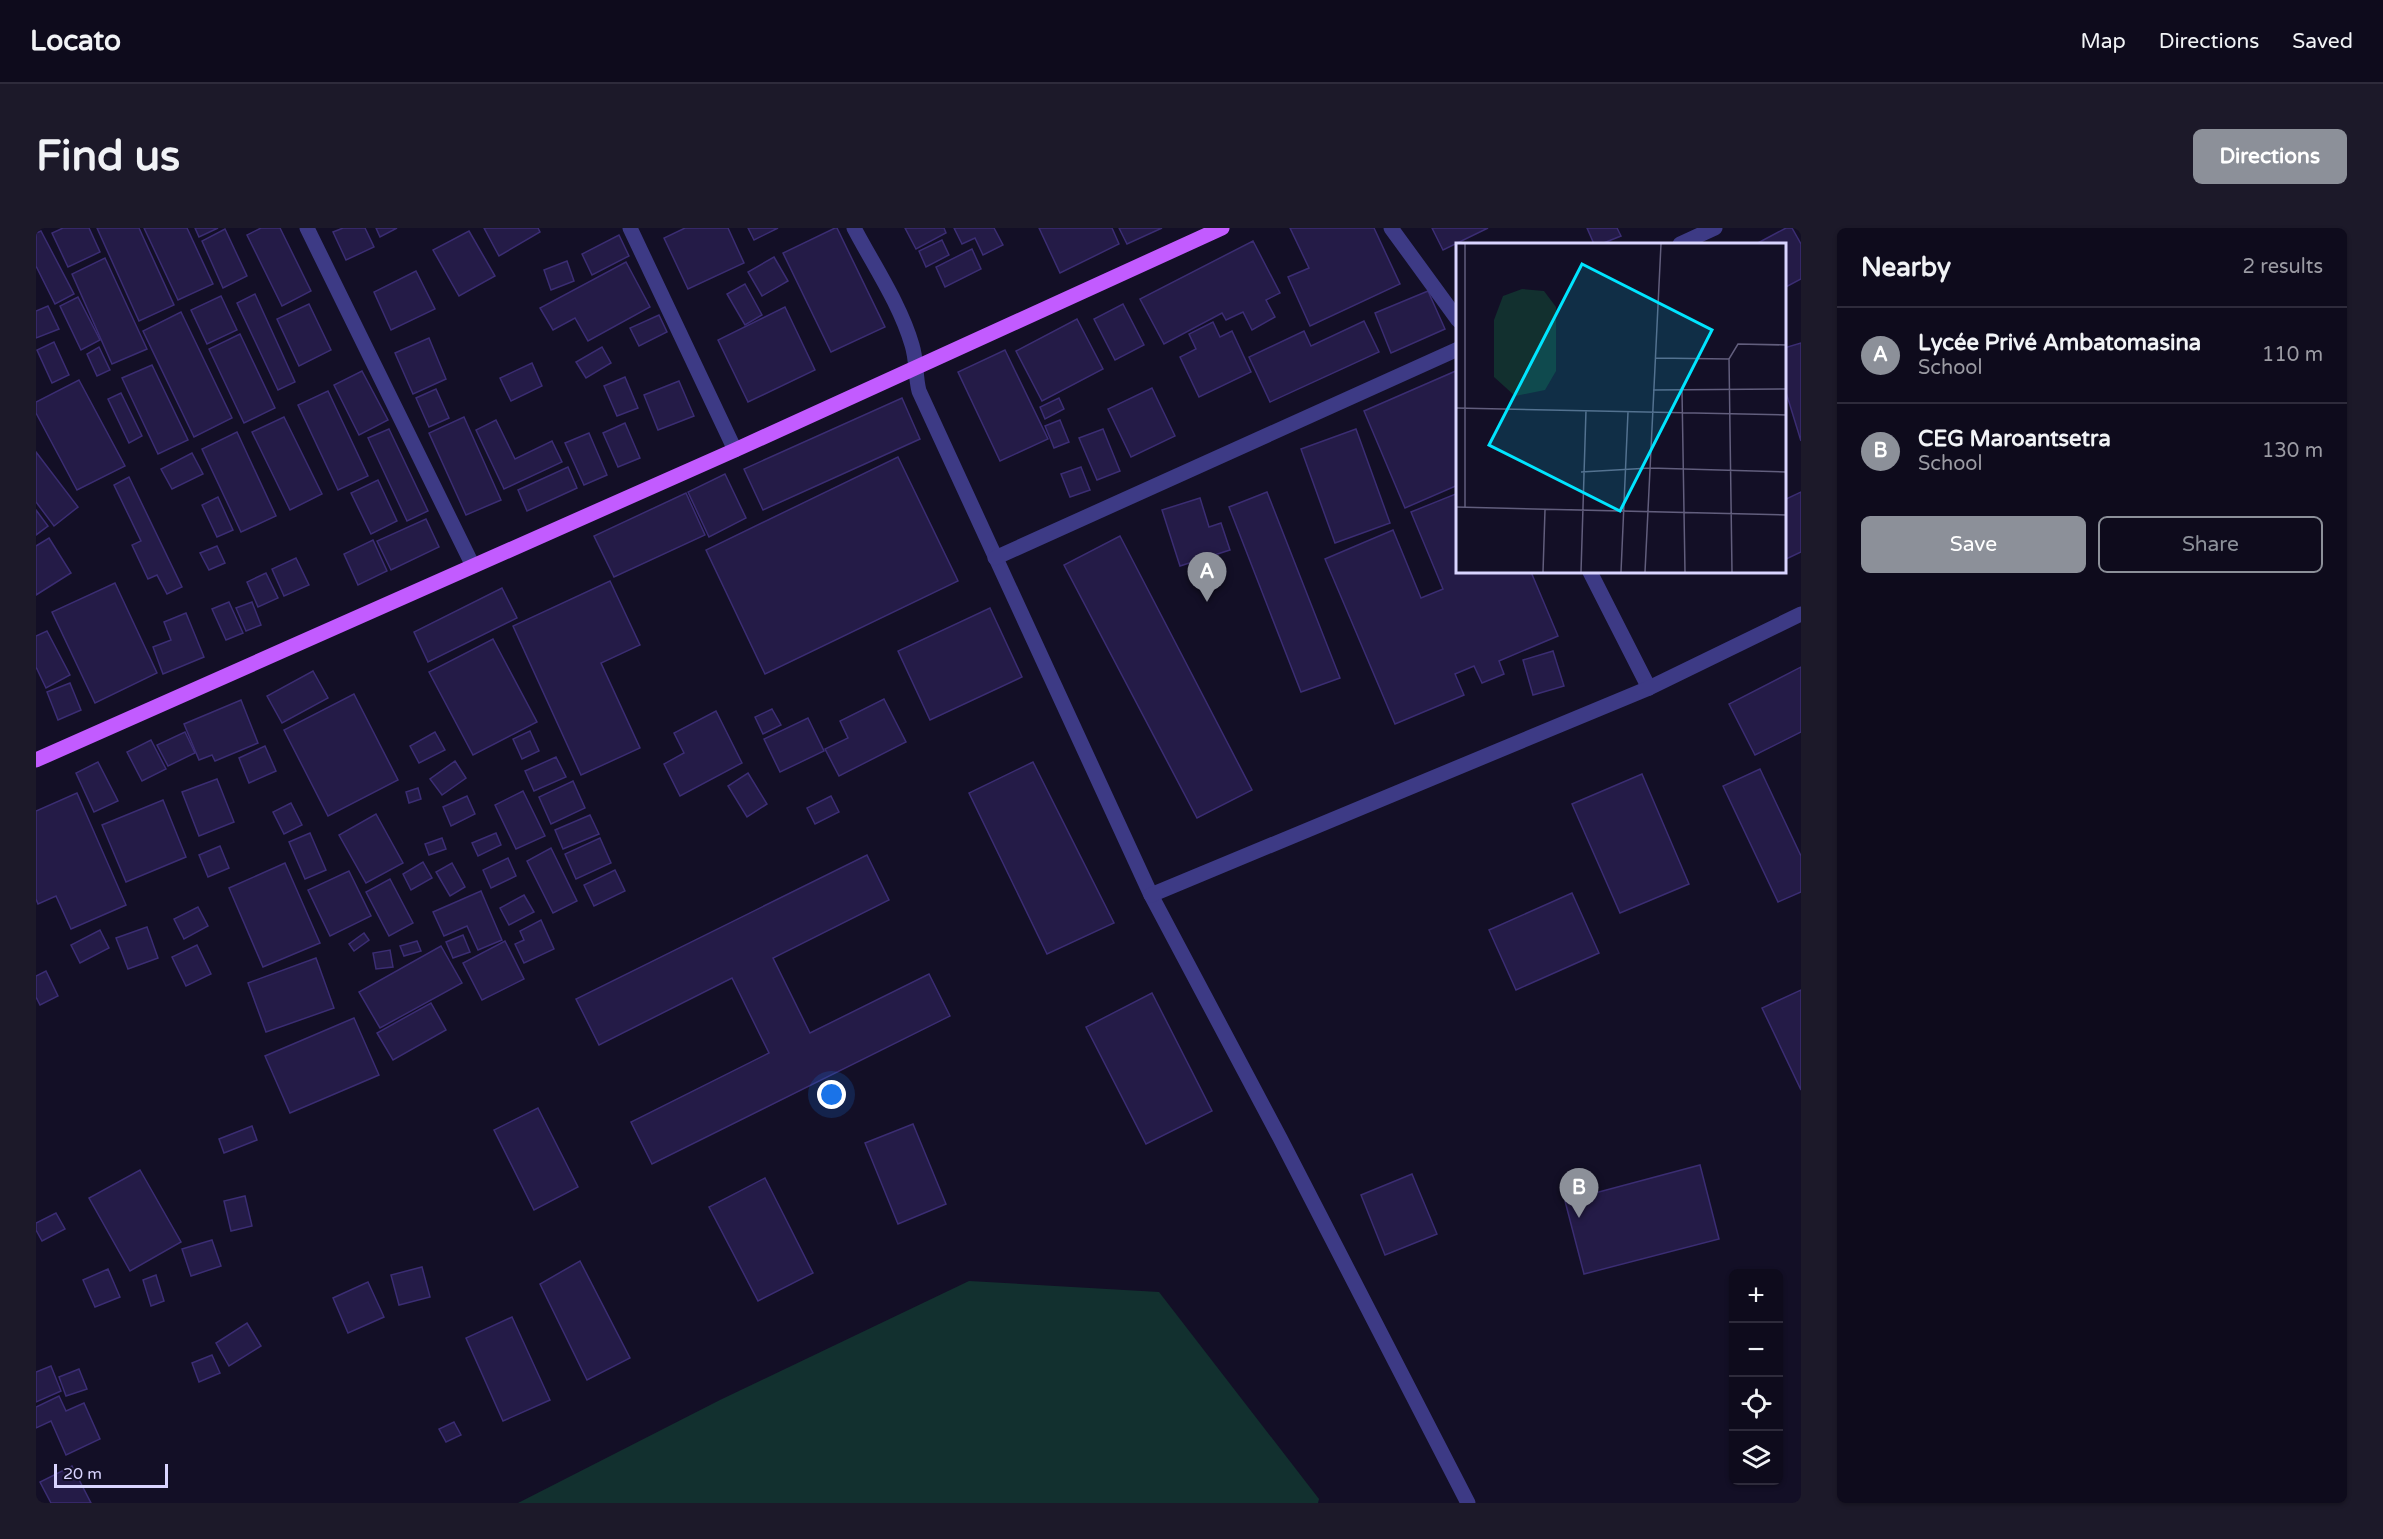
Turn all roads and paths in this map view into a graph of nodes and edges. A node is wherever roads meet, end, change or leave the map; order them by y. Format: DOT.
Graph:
graph roads {
  1 [pos="307,228"];
  2 [pos="630,228"];
  3 [pos="854,228"];
  4 [pos="1222,228"];
  5 [pos="1391,228"];
  6 [pos="1716,228"];
  7 [pos="1682,243"];
  8 [pos="1456,317"];
  9 [pos="1456,350"];
  10 [pos="918,365"];
  11 [pos="735,450"];
  12 [pos="995,558"];
  13 [pos="473,566"];
  14 [pos="1591,573"];
  15 [pos="1801,614"];
  16 [pos="1649,688"];
  17 [pos="36,760"];
  18 [pos="1151,895"];
  19 [pos="1467,1503"];
  1 -- 13 [label="street"];
  2 -- 11 [label="street"];
  3 -- 10 [label="street"];
  4 -- 10 [label="main road"];
  5 -- 8 [label="street"];
  6 -- 7 [label="street"];
  9 -- 12 [label="street"];
  10 -- 11 [label="main road"];
  10 -- 12 [label="street"];
  11 -- 13 [label="main road"];
  12 -- 18 [label="street"];
  13 -- 17 [label="main road"];
  14 -- 16 [label="street"];
  15 -- 16 [label="street"];
  16 -- 18 [label="street"];
  18 -- 19 [label="street"];
}
